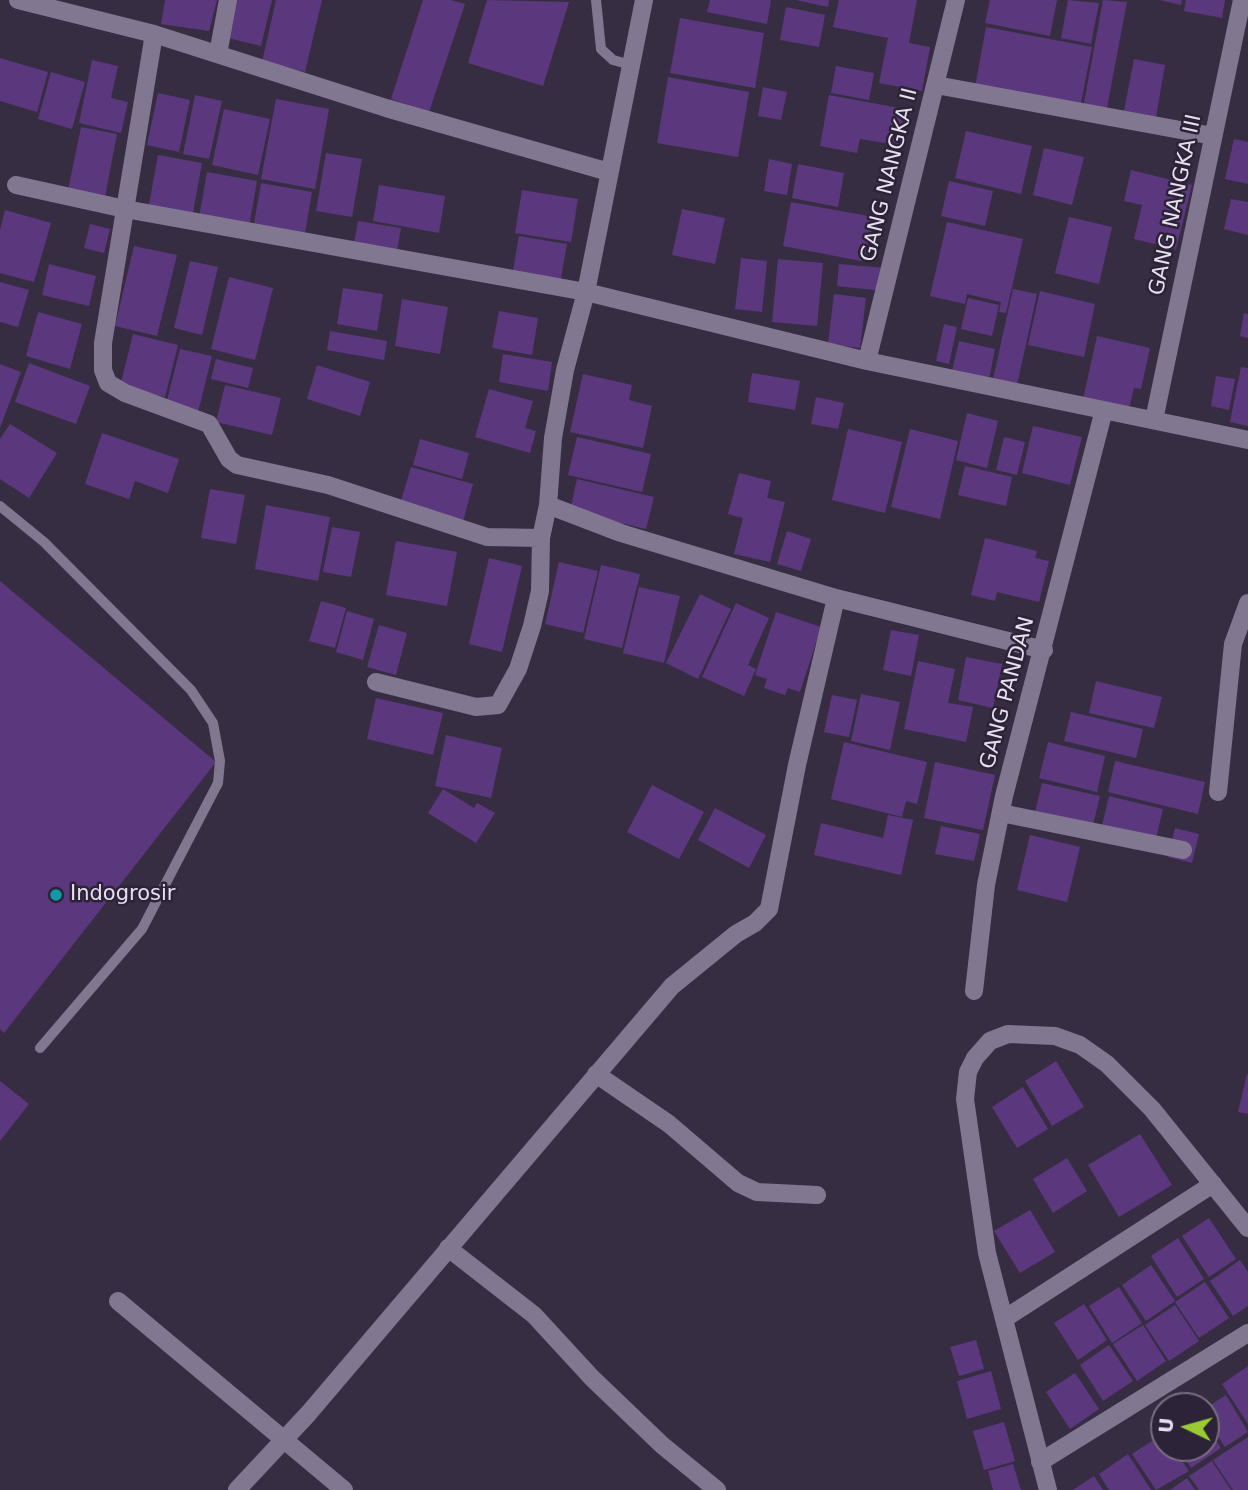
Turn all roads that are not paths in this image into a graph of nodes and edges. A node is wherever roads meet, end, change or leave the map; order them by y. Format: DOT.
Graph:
graph roads {
  1 [pos="18,0"];
  2 [pos="228,0"];
  3 [pos="596,0"];
  4 [pos="644,0"];
  5 [pos="956,0"];
  6 [pos="1242,0"];
  7 [pos="154,34"];
  8 [pos="218,54"];
  9 [pos="631,65"];
  10 [pos="936,85"];
  11 [pos="1213,136"];
  12 [pos="608,172"];
  13 [pos="16,185"];
  14 [pos="125,209"];
  15 [pos="586,292"];
  16 [pos="867,361"];
  17 [pos="1104,410"];
  18 [pos="1154,420"];
  19 [pos="1248,440"];
  20 [pos="548,505"];
  21 [pos="0,506"];
  22 [pos="541,538"];
  23 [pos="836,598"];
  24 [pos="1248,603"];
  25 [pos="1044,650"];
  26 [pos="376,682"];
  27 [pos="1218,792"];
  28 [pos="1001,813"];
  29 [pos="1183,850"];
  30 [pos="974,991"];
  31 [pos="40,1048"];
  32 [pos="596,1074"];
  33 [pos="1213,1184"];
  34 [pos="817,1195"];
  35 [pos="1248,1228"];
  36 [pos="447,1248"];
  37 [pos="118,1301"];
  38 [pos="1004,1319"];
  39 [pos="1248,1333"];
  40 [pos="282,1439"];
  41 [pos="1040,1462"];
  42 [pos="237,1490"];
  43 [pos="344,1490"];
  44 [pos="717,1490"];
  45 [pos="1048,1490"];
  1 -- 7 [label="street"];
  2 -- 8 [label="street"];
  3 -- 9 [label="lane"];
  4 -- 9 [label="street"];
  5 -- 10 [label="street, GANG NANGKA II"];
  6 -- 11 [label="street, GANG NANGKA III"];
  7 -- 8 [label="street"];
  7 -- 14 [label="street"];
  8 -- 12 [label="street"];
  9 -- 12 [label="street"];
  10 -- 11 [label="street"];
  10 -- 16 [label="street, GANG NANGKA II"];
  11 -- 18 [label="street, GANG NANGKA III"];
  12 -- 15 [label="street"];
  13 -- 14 [label="street"];
  14 -- 15 [label="street"];
  14 -- 22 [label="street"];
  15 -- 16 [label="street"];
  15 -- 20 [label="street"];
  16 -- 17 [label="street"];
  17 -- 18 [label="street"];
  17 -- 25 [label="street, GANG PANDAN"];
  18 -- 19 [label="street"];
  20 -- 22 [label="street"];
  20 -- 23 [label="street"];
  21 -- 31 [label="lane"];
  22 -- 26 [label="street"];
  23 -- 25 [label="street"];
  23 -- 32 [label="street"];
  24 -- 27 [label="street"];
  25 -- 28 [label="street, GANG PANDAN"];
  28 -- 29 [label="street"];
  28 -- 30 [label="street, GANG PANDAN"];
  32 -- 34 [label="street"];
  32 -- 36 [label="street"];
  33 -- 35 [label="street"];
  33 -- 38 [label="street"];
  33 -- 38 [label="street"];
  36 -- 40 [label="street"];
  36 -- 44 [label="street"];
  37 -- 40 [label="street"];
  38 -- 41 [label="street"];
  39 -- 41 [label="street"];
  40 -- 42 [label="street"];
  40 -- 43 [label="street"];
  41 -- 45 [label="street"];
}
